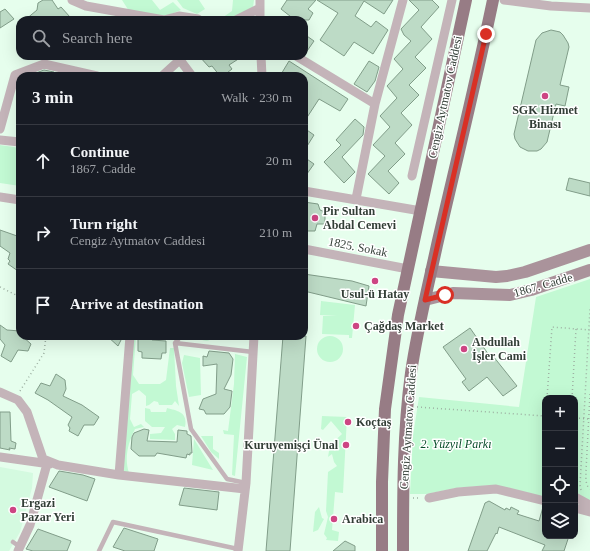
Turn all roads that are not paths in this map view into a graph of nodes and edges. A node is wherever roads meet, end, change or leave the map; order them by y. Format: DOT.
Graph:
graph roads {
  1 [pos="72,0"];
  2 [pos="403,0"];
  3 [pos="452,0"];
  4 [pos="466,0"];
  5 [pos="493,0"];
  6 [pos="504,0"];
  7 [pos="260,4"];
  8 [pos="590,8"];
  9 [pos="142,16"];
  10 [pos="242,16"];
  11 [pos="260,16"];
  12 [pos="180,60"];
  13 [pos="183,60"];
  14 [pos="261,60"];
  15 [pos="303,60"];
  16 [pos="25,72"];
  17 [pos="79,72"];
  18 [pos="166,72"];
  19 [pos="190,72"];
  20 [pos="262,72"];
  21 [pos="16,76"];
  22 [pos="375,104"];
  23 [pos="0,129"];
  24 [pos="0,140"];
  25 [pos="16,142"];
  26 [pos="412,176"];
  27 [pos="308,192"];
  28 [pos="0,197"];
  29 [pos="16,199"];
  30 [pos="356,200"];
  31 [pos="421,211"];
  32 [pos="308,250"];
  33 [pos="590,250"];
  34 [pos="408,269"];
  35 [pos="590,270"];
  36 [pos="431,271"];
  37 [pos="425,300"];
  38 [pos="130,340"];
  39 [pos="178,340"];
  40 [pos="254,340"];
  41 [pos="175,343"];
  42 [pos="253,352"];
  43 [pos="0,392"];
  44 [pos="0,458"];
  45 [pos="47,464"];
  46 [pos="58,465"];
  47 [pos="119,475"];
  48 [pos="245,486"];
  49 [pos="578,494"];
  50 [pos="429,498"];
  51 [pos="542,500"];
  52 [pos="590,505"];
  53 [pos="578,509"];
  54 [pos="590,512"];
  55 [pos="17,547"];
  56 [pos="238,550"];
  57 [pos="99,551"];
  58 [pos="382,551"];
  59 [pos="404,551"];
  1 -- 9 [label="street"];
  2 -- 22 [label="street"];
  3 -- 26 [label="street"];
  4 -- 31 [label="main road, Cengiz Aytmatov Caddesi"];
  5 -- 36 [label="main road, Cengiz Aytmatov Caddesi"];
  6 -- 8 [label="street"];
  7 -- 10 [label="street"];
  7 -- 11 [label="street"];
  12 -- 18 [label="street"];
  13 -- 19 [label="street"];
  14 -- 20 [label="street"];
  15 -- 22 [label="street"];
  16 -- 17 [label="street"];
  21 -- 23 [label="street"];
  22 -- 30 [label="street"];
  24 -- 25 [label="street"];
  27 -- 30 [label="street"];
  28 -- 29 [label="street"];
  30 -- 31 [label="street"];
  31 -- 34 [label="main road, Cengiz Aytmatov Caddesi"];
  32 -- 34 [label="street, 1825. Sokak"];
  33 -- 36 [label="street, 1867. Cadde"];
  34 -- 58 [label="main road, Cengiz Aytmatov Caddesi"];
  35 -- 37 [label="street, 1867. Cadde"];
  36 -- 37 [label="main road, Cengiz Aytmatov Caddesi"];
  37 -- 59 [label="main road, Cengiz Aytmatov Caddesi"];
  38 -- 47 [label="street"];
  39 -- 41 [label="lane"];
  40 -- 42 [label="street"];
  41 -- 42 [label="lane"];
  41 -- 48 [label="lane"];
  42 -- 48 [label="street"];
  43 -- 46 [label="street"];
  44 -- 45 [label="street"];
  45 -- 46 [label="street"];
  45 -- 55 [label="street"];
  46 -- 47 [label="street"];
  47 -- 48 [label="street"];
  48 -- 56 [label="street"];
  49 -- 52 [label="street"];
  50 -- 51 [label="street"];
  53 -- 54 [label="street"];
  56 -- 57 [label="lane"];
}
